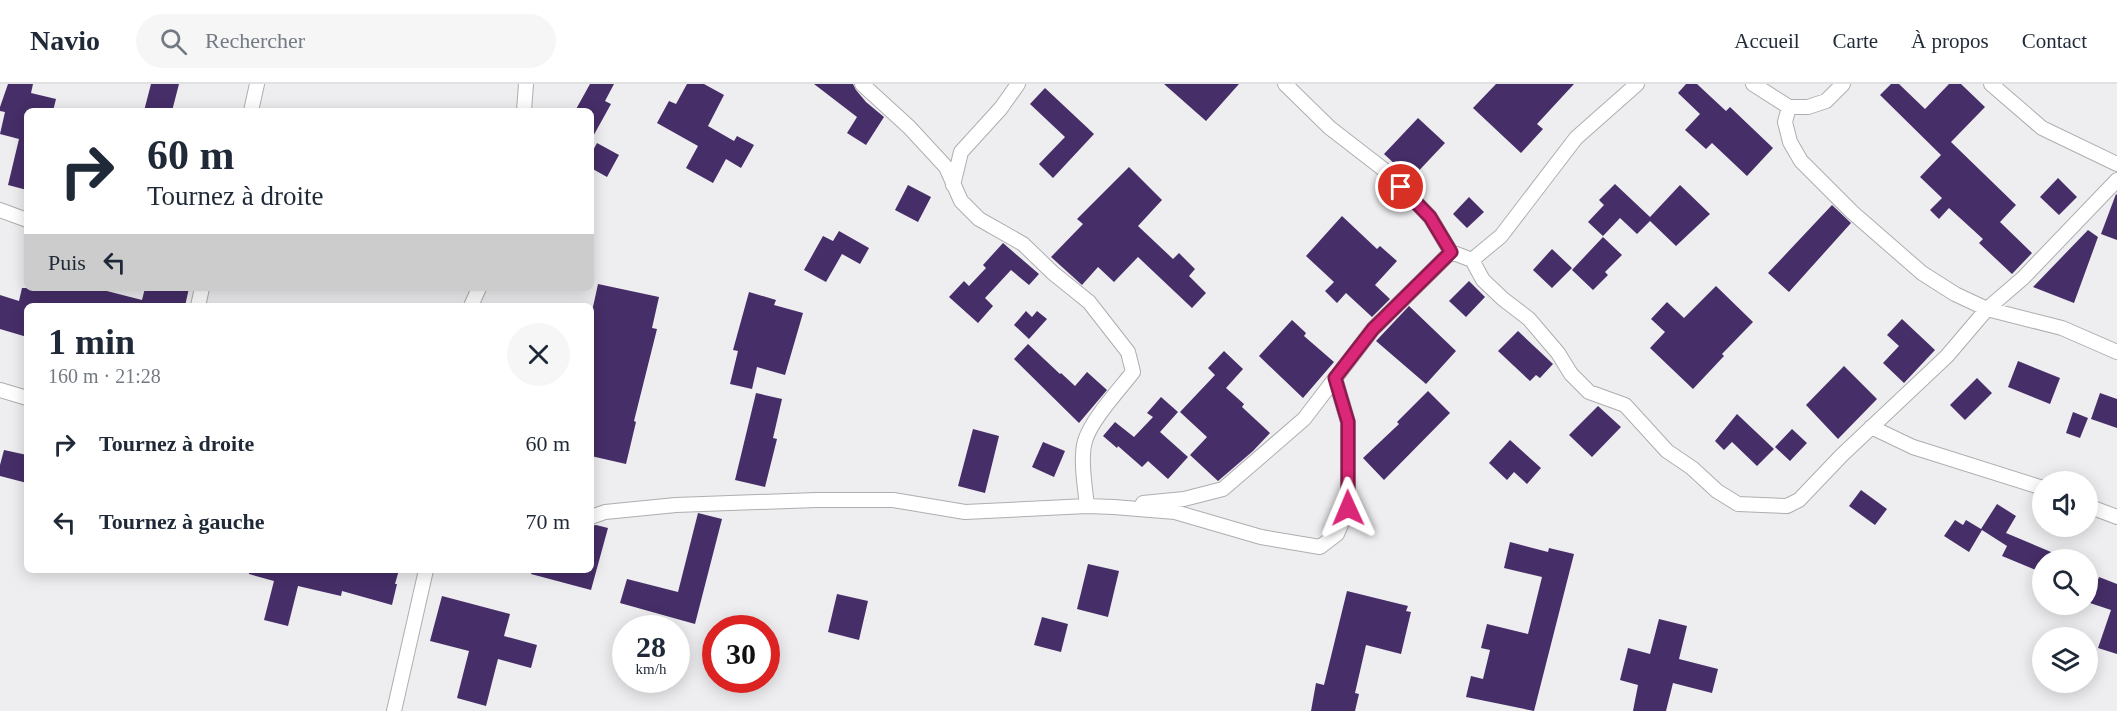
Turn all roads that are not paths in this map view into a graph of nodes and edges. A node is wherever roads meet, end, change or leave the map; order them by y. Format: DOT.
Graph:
graph roads {
  1 [pos="257,84"];
  2 [pos="526,84"];
  3 [pos="862,84"];
  4 [pos="1018,84"];
  5 [pos="1285,84"];
  6 [pos="1637,84"];
  7 [pos="1753,84"];
  8 [pos="1843,84"];
  9 [pos="1991,84"];
  10 [pos="1789,107"];
  11 [pos="252,108"];
  12 [pos="524,108"];
  13 [pos="2117,164"];
  14 [pos="2117,180"];
  15 [pos="953,185"];
  16 [pos="0,210"];
  17 [pos="24,218"];
  18 [pos="1451,252"];
  19 [pos="1472,260"];
  20 [pos="1987,309"];
  21 [pos="2117,352"];
  22 [pos="1335,378"];
  23 [pos="0,390"];
  24 [pos="24,397"];
  25 [pos="1871,427"];
  26 [pos="2032,485"];
  27 [pos="1087,506"];
  28 [pos="1114,507"];
  29 [pos="2098,510"];
  30 [pos="594,516"];
  31 [pos="2117,517"];
  32 [pos="425,573"];
  33 [pos="394,711"];
  1 -- 11 [label="street"];
  2 -- 12 [label="street"];
  3 -- 15 [label="street"];
  4 -- 15 [label="street"];
  5 -- 18 [label="street"];
  6 -- 19 [label="street"];
  7 -- 10 [label="street"];
  8 -- 10 [label="street"];
  9 -- 13 [label="street"];
  10 -- 20 [label="street"];
  14 -- 20 [label="street"];
  15 -- 27 [label="street"];
  16 -- 17 [label="street"];
  18 -- 19 [label="street"];
  18 -- 22 [label="street"];
  19 -- 25 [label="street"];
  20 -- 21 [label="street"];
  20 -- 25 [label="street"];
  22 -- 28 [label="street"];
  22 -- 28 [label="street"];
  23 -- 24 [label="street"];
  25 -- 26 [label="street"];
  27 -- 28 [label="street"];
  27 -- 30 [label="street"];
  29 -- 31 [label="street"];
  32 -- 33 [label="street"];
}
